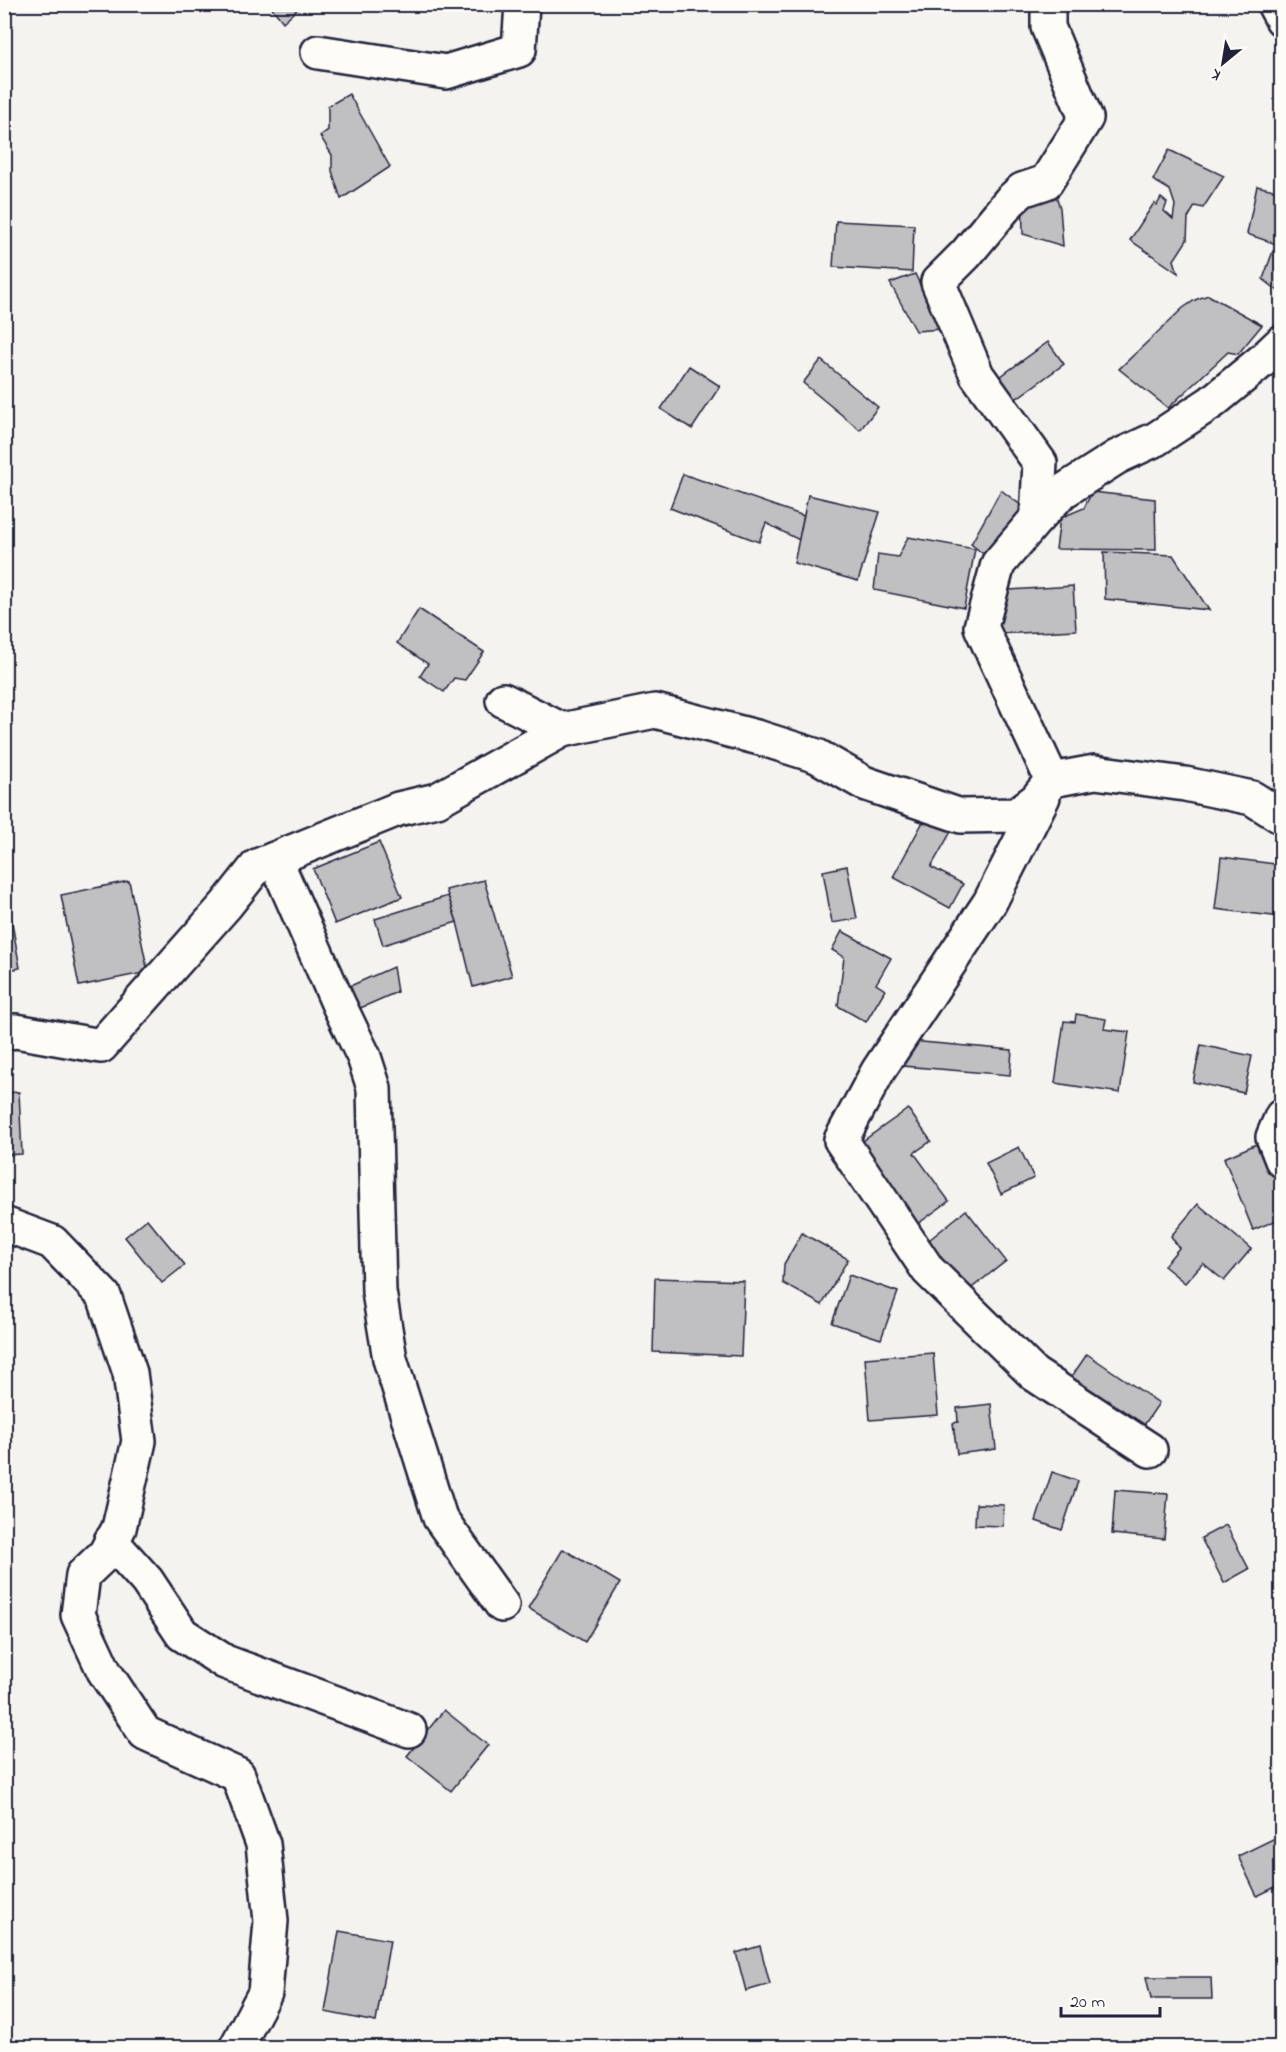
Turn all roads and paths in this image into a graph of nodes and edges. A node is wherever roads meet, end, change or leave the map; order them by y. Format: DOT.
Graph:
graph roads {
  1 [pos="522,4"];
  2 [pos="1048,4"];
  3 [pos="1274,4"];
  4 [pos="1281,19"];
  5 [pos="318,52"];
  6 [pos="1281,342"];
  7 [pos="1037,518"];
  8 [pos="503,700"];
  9 [pos="562,730"];
  10 [pos="1052,780"];
  11 [pos="1281,817"];
  12 [pos="275,859"];
  13 [pos="4,1033"];
  14 [pos="1281,1116"];
  15 [pos="1281,1160"];
  16 [pos="4,1224"];
  17 [pos="1150,1450"];
  18 [pos="111,1541"];
  19 [pos="502,1605"];
  20 [pos="409,1730"];
  21 [pos="236,2048"];
  1 -- 5 [label="street"];
  2 -- 7 [label="street"];
  3 -- 4 [label="street"];
  6 -- 7 [label="street"];
  7 -- 10 [label="street"];
  8 -- 9 [label="street"];
  9 -- 10 [label="street"];
  9 -- 12 [label="street"];
  10 -- 11 [label="street"];
  10 -- 17 [label="street"];
  12 -- 13 [label="street"];
  12 -- 19 [label="street"];
  14 -- 15 [label="street"];
  16 -- 18 [label="street"];
  18 -- 20 [label="street"];
  18 -- 21 [label="street"];
}
